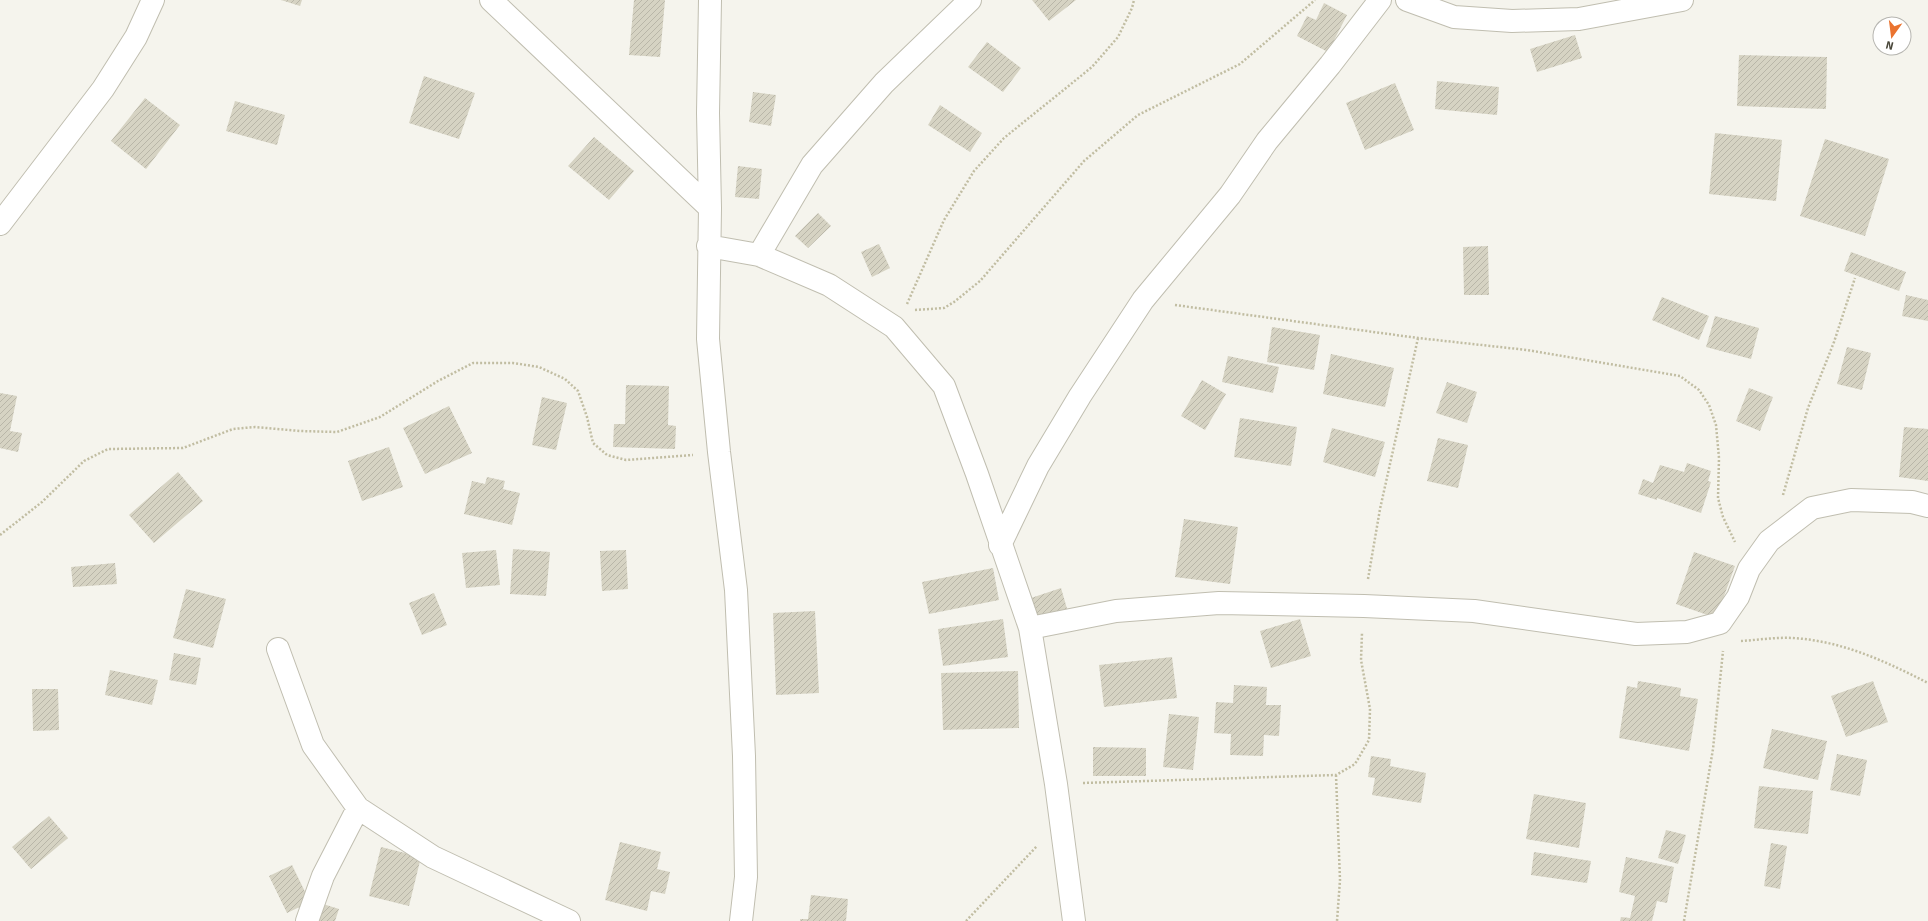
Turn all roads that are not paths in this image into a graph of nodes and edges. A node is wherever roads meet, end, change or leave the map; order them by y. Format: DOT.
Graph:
graph roads {
  1 [pos="153,0"];
  2 [pos="491,0"];
  3 [pos="710,0"];
  4 [pos="970,0"];
  5 [pos="1380,0"];
  6 [pos="1407,0"];
  7 [pos="1682,0"];
  8 [pos="710,208"];
  9 [pos="0,224"];
  10 [pos="708,246"];
  11 [pos="759,255"];
  12 [pos="1928,506"];
  13 [pos="1000,545"];
  14 [pos="1030,628"];
  15 [pos="278,649"];
  16 [pos="358,808"];
  17 [pos="307,921"];
  18 [pos="569,921"];
  19 [pos="741,921"];
  20 [pos="1074,921"];
  1 -- 9 [label="street"];
  2 -- 8 [label="street"];
  3 -- 8 [label="street"];
  4 -- 11 [label="street"];
  5 -- 13 [label="street"];
  6 -- 7 [label="street"];
  8 -- 10 [label="street"];
  10 -- 11 [label="street"];
  10 -- 19 [label="street"];
  11 -- 13 [label="street"];
  12 -- 14 [label="street"];
  13 -- 14 [label="street"];
  14 -- 20 [label="street"];
  15 -- 16 [label="street"];
  16 -- 17 [label="street"];
  16 -- 18 [label="street"];
}
